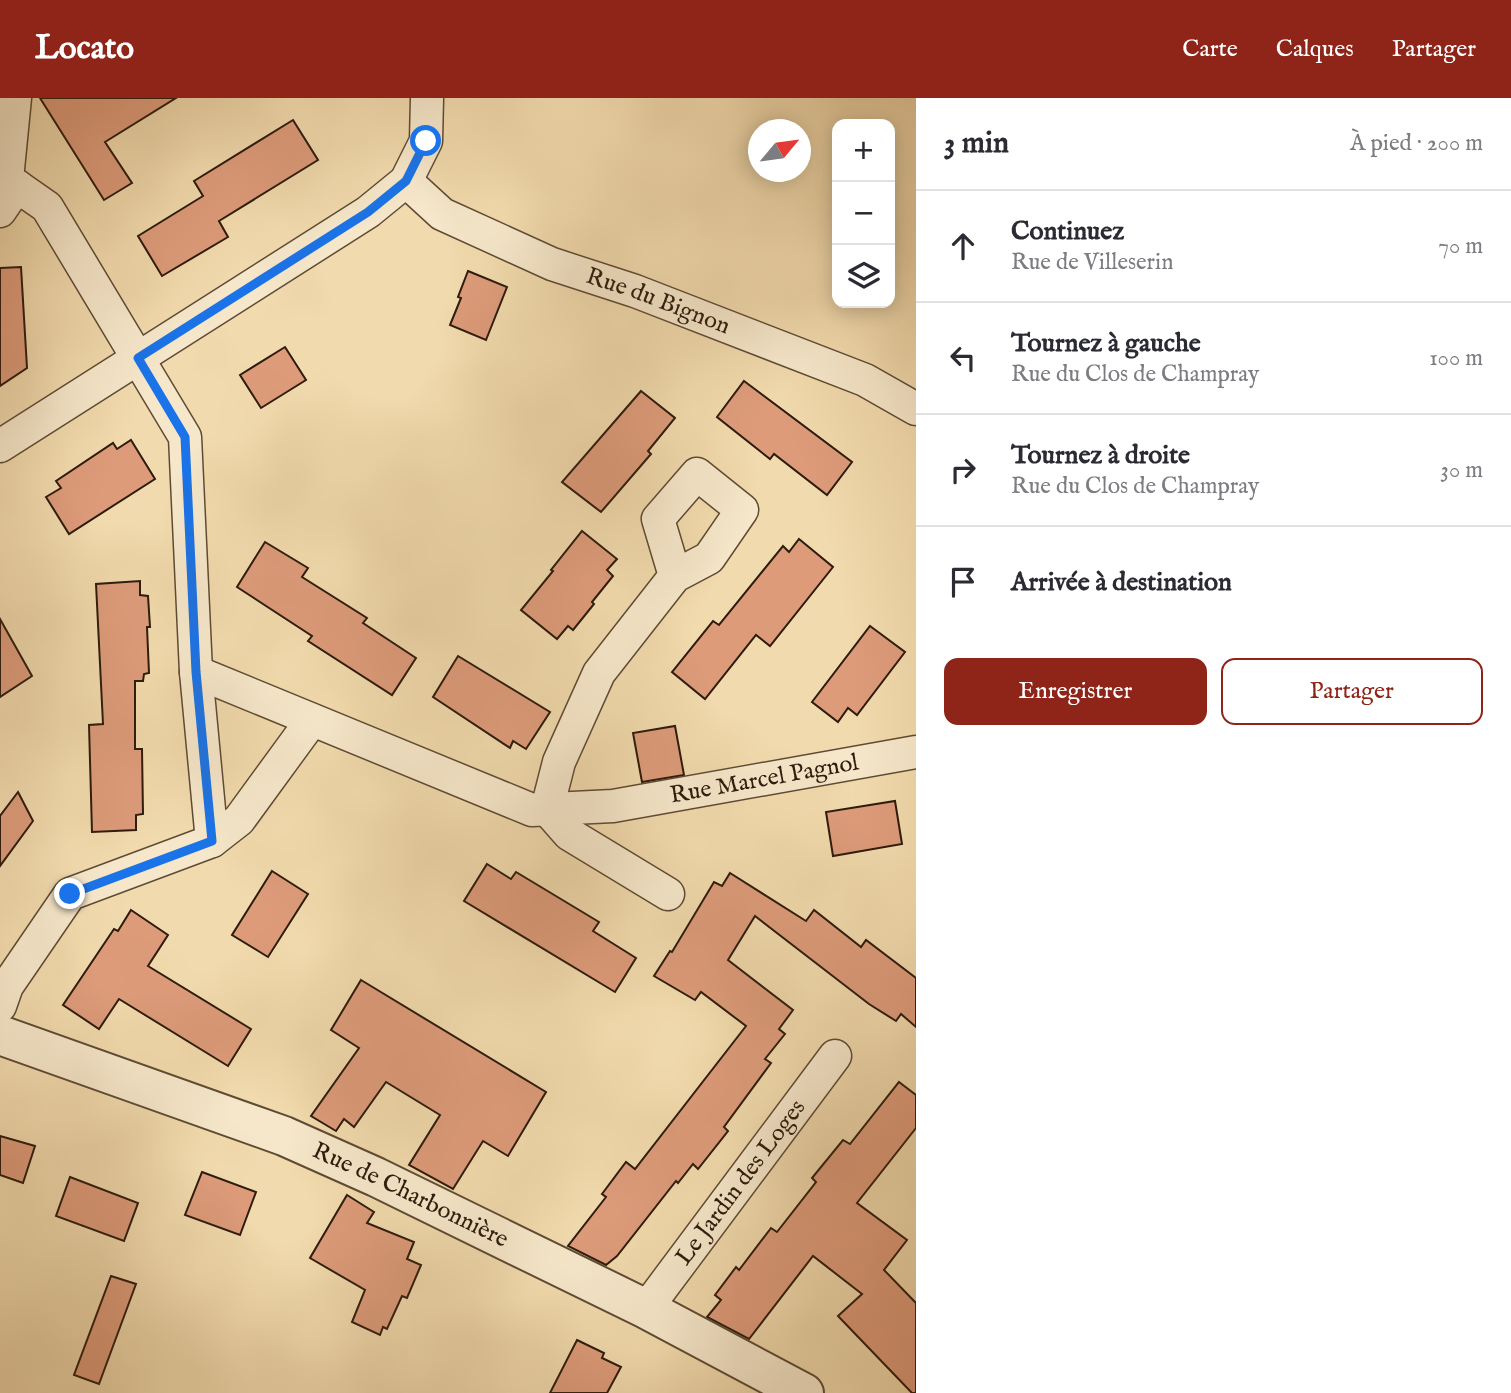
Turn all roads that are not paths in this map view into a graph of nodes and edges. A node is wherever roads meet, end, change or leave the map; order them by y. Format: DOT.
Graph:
graph roads {
  1 [pos="15,98"];
  2 [pos="427,98"];
  3 [pos="406,181"];
  4 [pos="6,188"];
  5 [pos="138,358"];
  6 [pos="916,409"];
  7 [pos="0,446"];
  8 [pos="675,576"];
  9 [pos="196,672"];
  10 [pos="313,720"];
  11 [pos="916,752"];
  12 [pos="547,809"];
  13 [pos="212,841"];
  14 [pos="668,894"];
  15 [pos="0,1006"];
  16 [pos="0,1035"];
  17 [pos="835,1056"];
  18 [pos="646,1309"];
  19 [pos="804,1393"];
  1 -- 4 [label="street"];
  2 -- 3 [label="street"];
  3 -- 5 [label="street"];
  3 -- 6 [label="street, Rue du Bignon"];
  4 -- 5 [label="street"];
  5 -- 7 [label="street"];
  5 -- 9 [label="street"];
  8 -- 12 [label="street"];
  9 -- 10 [label="street, Rue Marcel Pagnol"];
  9 -- 13 [label="street"];
  10 -- 12 [label="street, Rue Marcel Pagnol"];
  10 -- 13 [label="street"];
  11 -- 12 [label="street, Rue Marcel Pagnol"];
  12 -- 14 [label="street"];
  13 -- 15 [label="street"];
  16 -- 18 [label="street, Rue de Charbonnière"];
  17 -- 18 [label="street, Le Jardin des Loges"];
  18 -- 19 [label="street, Rue de Charbonnière"];
}
